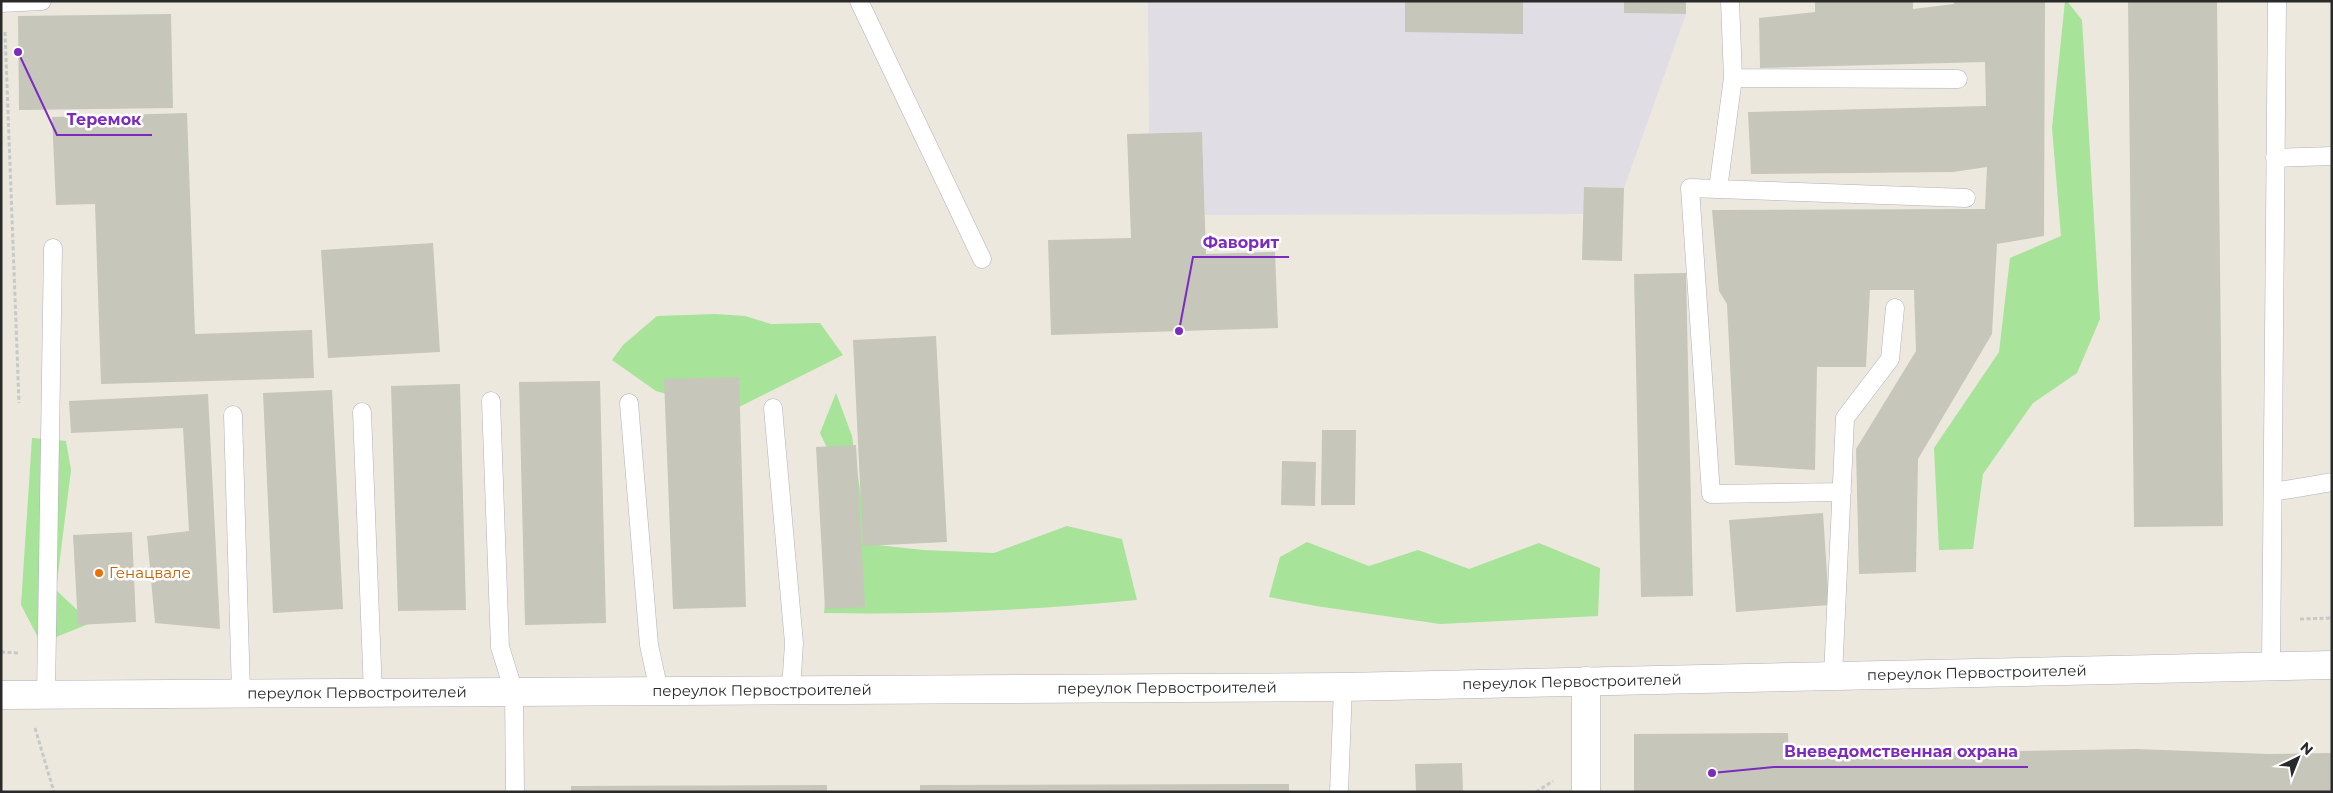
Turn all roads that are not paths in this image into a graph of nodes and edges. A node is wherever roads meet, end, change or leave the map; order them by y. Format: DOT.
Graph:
graph roads {
  1 [pos="42,1"];
  2 [pos="859,1"];
  3 [pos="1730,1"];
  4 [pos="2277,1"];
  5 [pos="3,3"];
  6 [pos="1733,78"];
  7 [pos="1958,80"];
  8 [pos="2332,156"];
  9 [pos="2276,158"];
  10 [pos="1718,190"];
  11 [pos="1966,198"];
  12 [pos="53,248"];
  13 [pos="982,259"];
  14 [pos="1895,308"];
  15 [pos="491,401"];
  16 [pos="629,403"];
  17 [pos="773,408"];
  18 [pos="362,412"];
  19 [pos="233,415"];
  20 [pos="2332,482"];
  21 [pos="1842,492"];
  22 [pos="2272,492"];
  23 [pos="2332,665"];
  24 [pos="2271,666"];
  25 [pos="1833,676"];
  26 [pos="1586,681"];
  27 [pos="1343,686"];
  28 [pos="791,690"];
  29 [pos="659,691"];
  30 [pos="514,692"];
  31 [pos="240,693"];
  32 [pos="373,693"];
  33 [pos="1,695"];
  34 [pos="38,695"];
  35 [pos="515,792"];
  36 [pos="1339,792"];
  37 [pos="1586,792"];
  1 -- 5 [label="lane"];
  2 -- 13 [label="lane"];
  3 -- 6 [label="lane"];
  4 -- 9 [label="lane"];
  6 -- 7 [label="lane"];
  6 -- 10 [label="lane"];
  8 -- 9 [label="lane"];
  9 -- 22 [label="lane"];
  10 -- 11 [label="lane"];
  10 -- 21 [label="lane"];
  12 -- 34 [label="lane"];
  14 -- 21 [label="lane"];
  15 -- 30 [label="lane"];
  16 -- 29 [label="lane"];
  17 -- 28 [label="lane"];
  18 -- 32 [label="lane"];
  19 -- 31 [label="lane"];
  20 -- 22 [label="lane"];
  21 -- 25 [label="lane"];
  22 -- 24 [label="lane"];
  23 -- 24 [label="street, переулок Первостроителей"];
  24 -- 25 [label="street, переулок Первостроителей"];
  25 -- 26 [label="street, переулок Первостроителей"];
  26 -- 27 [label="street, переулок Первостроителей"];
  26 -- 37 [label="street"];
  27 -- 28 [label="street, переулок Первостроителей"];
  27 -- 36 [label="lane"];
  28 -- 29 [label="street, переулок Первостроителей"];
  29 -- 30 [label="street, переулок Первостроителей"];
  30 -- 32 [label="street, переулок Первостроителей"];
  30 -- 35 [label="lane"];
  31 -- 32 [label="street, переулок Первостроителей"];
  31 -- 34 [label="street, переулок Первостроителей"];
  33 -- 34 [label="street, переулок Первостроителей"];
}
